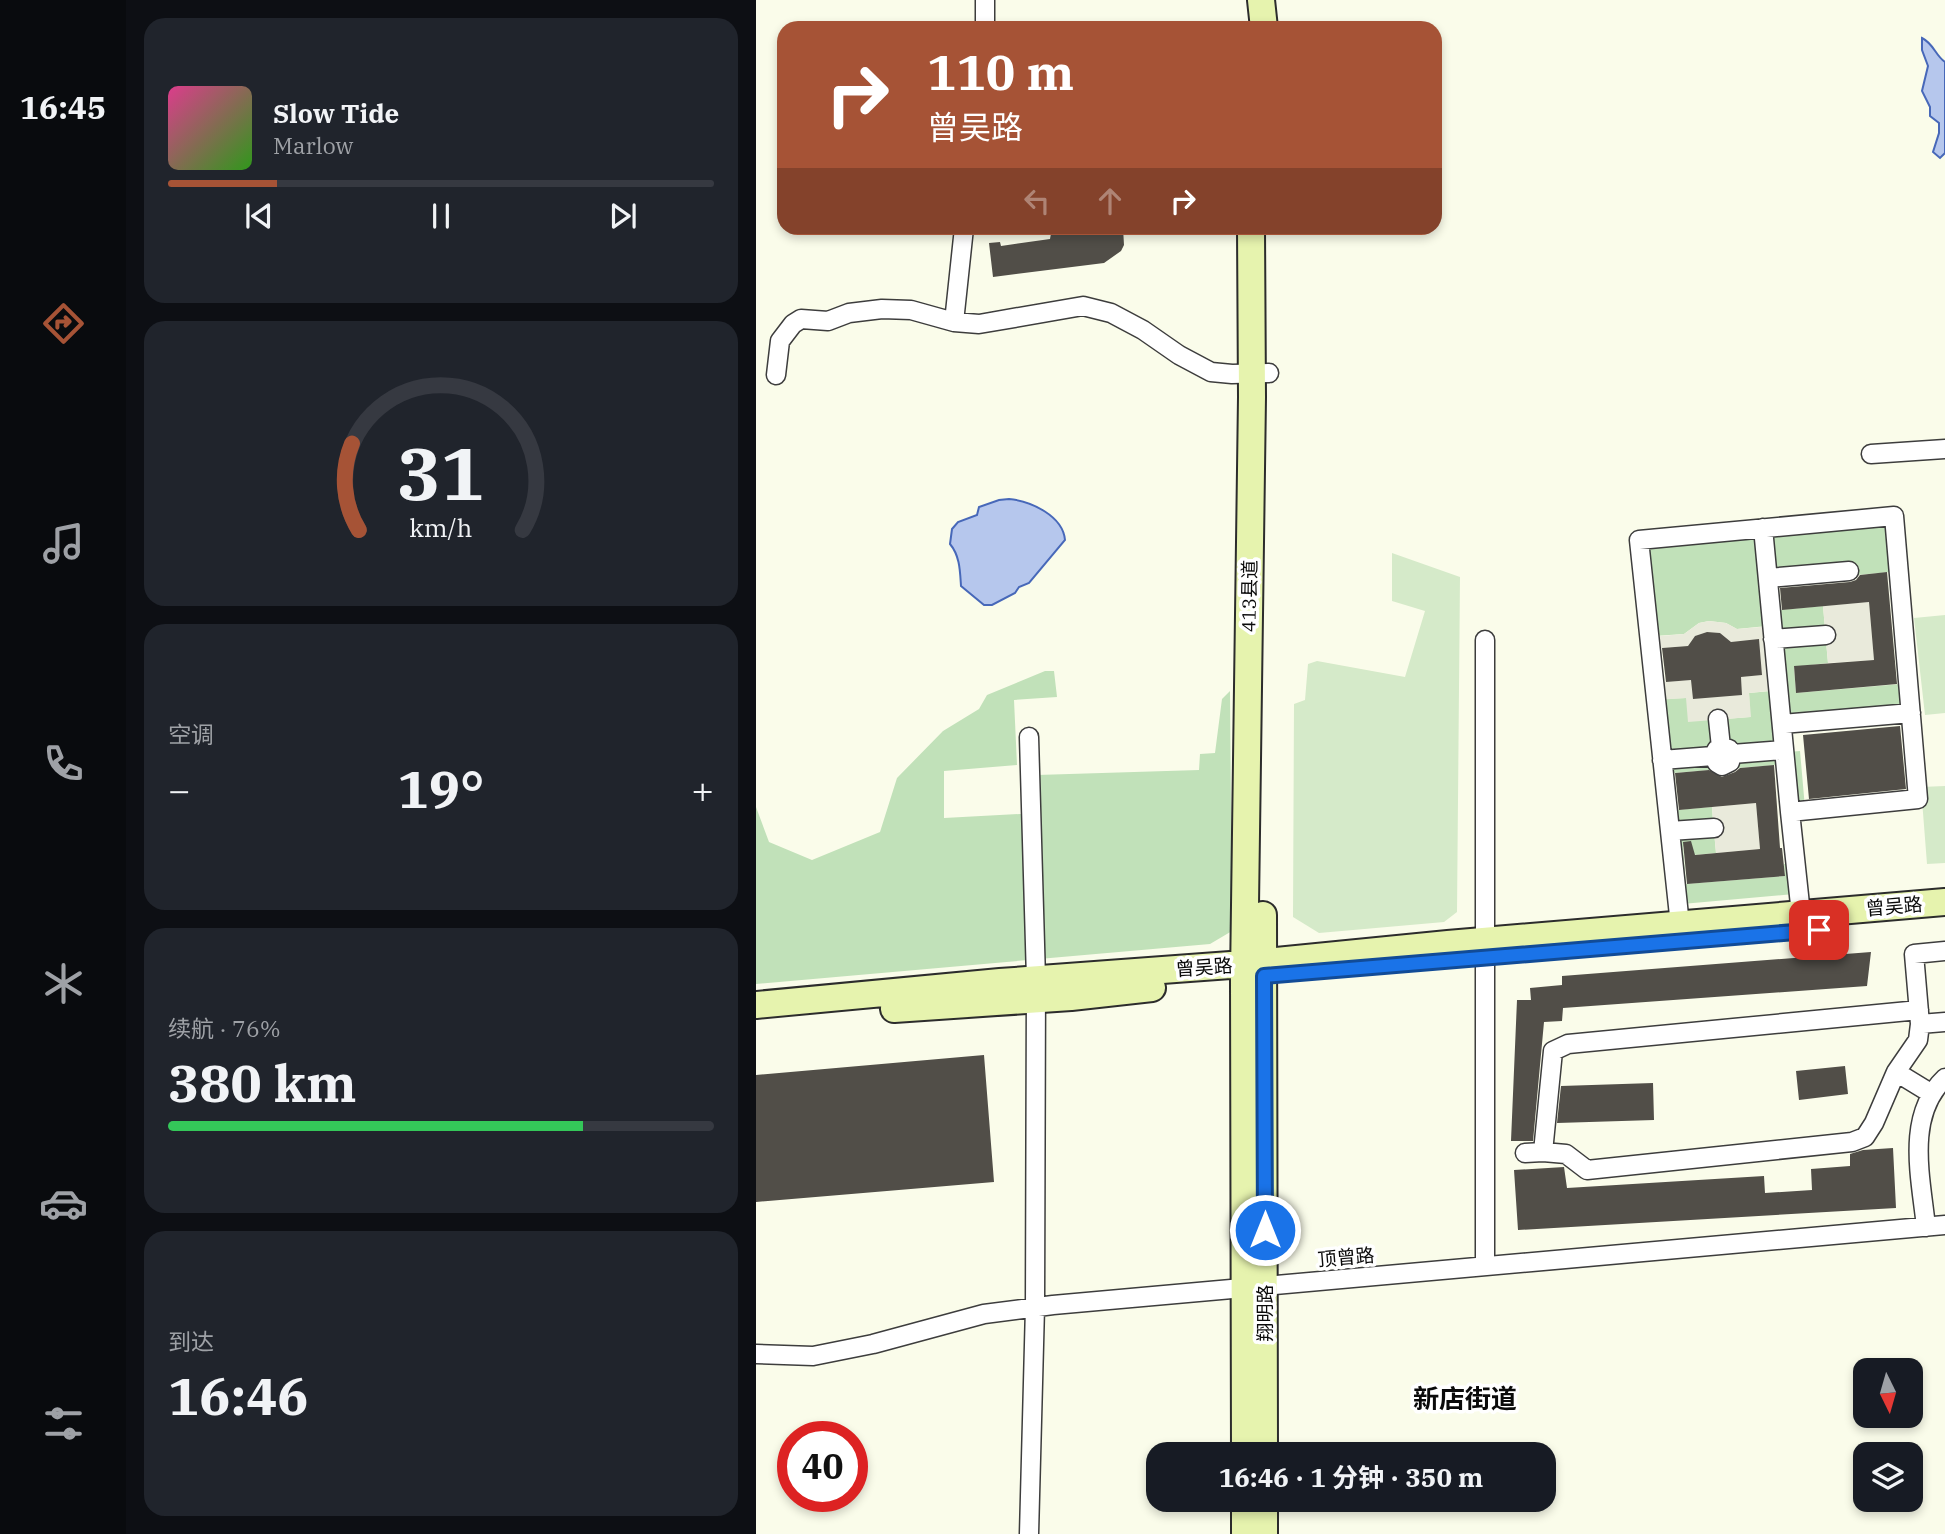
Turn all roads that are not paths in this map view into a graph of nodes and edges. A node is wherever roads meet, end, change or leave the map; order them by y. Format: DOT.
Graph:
graph roads {
  1 [pos="985,0"];
  2 [pos="1245,0"];
  3 [pos="1261,0"];
  4 [pos="985,21"];
  5 [pos="1246,21"];
  6 [pos="1263,21"];
  7 [pos="963,235"];
  8 [pos="1251,235"];
  9 [pos="1268,235"];
  10 [pos="954,322"];
  11 [pos="1261,374"];
  12 [pos="776,375"];
  13 [pos="1945,449"];
  14 [pos="1871,454"];
  15 [pos="1763,528"];
  16 [pos="1849,571"];
  17 [pos="1768,579"];
  18 [pos="1826,635"];
  19 [pos="1773,639"];
  20 [pos="1485,640"];
  21 [pos="1911,713"];
  22 [pos="1718,719"];
  23 [pos="1782,724"];
  24 [pos="1029,737"];
  25 [pos="1784,750"];
  26 [pos="1722,752"];
  27 [pos="1662,760"];
  28 [pos="1790,812"];
  29 [pos="1714,828"];
  30 [pos="1670,831"];
  31 [pos="1945,902"];
  32 [pos="1801,914"];
  33 [pos="1945,918"];
  34 [pos="1680,925"];
  35 [pos="1484,950"];
  36 [pos="1945,951"];
  37 [pos="1254,970"];
  38 [pos="1035,989"];
  39 [pos="756,1005"];
  40 [pos="1919,1017"];
  41 [pos="756,1018"];
  42 [pos="1945,1022"];
  43 [pos="1895,1072"];
  44 [pos="1945,1077"];
  45 [pos="1932,1094"];
  46 [pos="1544,1152"];
  47 [pos="1525,1153"];
  48 [pos="1945,1225"];
  49 [pos="1926,1227"];
  50 [pos="1485,1266"];
  51 [pos="1256,1287"];
  52 [pos="1035,1307"];
  53 [pos="756,1354"];
  54 [pos="1246,1442"];
  55 [pos="1263,1442"];
  56 [pos="1245,1512"];
  57 [pos="1264,1512"];
  58 [pos="1029,1534"];
  59 [pos="1245,1534"];
  60 [pos="1264,1534"];
  1 -- 4 [label="street"];
  2 -- 5 [label="street"];
  3 -- 6 [label="street"];
  7 -- 10 [label="street"];
  8 -- 11 [label="street, 413县道"];
  9 -- 11 [label="street, 413县道"];
  10 -- 11 [label="street"];
  10 -- 12 [label="street"];
  11 -- 37 [label="street, 413县道"];
  13 -- 14 [label="street"];
  15 -- 17 [label="street"];
  15 -- 21 [label="street"];
  15 -- 27 [label="street"];
  16 -- 17 [label="street"];
  17 -- 19 [label="street"];
  18 -- 19 [label="street"];
  19 -- 23 [label="street"];
  20 -- 35 [label="street"];
  21 -- 23 [label="street"];
  21 -- 28 [label="street"];
  22 -- 26 [label="street"];
  23 -- 25 [label="street"];
  24 -- 38 [label="street"];
  25 -- 26 [label="street"];
  25 -- 28 [label="street"];
  26 -- 27 [label="street"];
  27 -- 30 [label="street"];
  28 -- 32 [label="street"];
  29 -- 30 [label="street"];
  30 -- 34 [label="street"];
  31 -- 32 [label="street, 曾吴路"];
  32 -- 34 [label="street, 曾吴路"];
  33 -- 35 [label="street, 曾吴路"];
  34 -- 35 [label="street, 曾吴路"];
  35 -- 37 [label="street, 曾吴路"];
  35 -- 50 [label="street"];
  36 -- 40 [label="street"];
  37 -- 38 [label="street, 曾吴路"];
  37 -- 51 [label="street, 翔明路"];
  38 -- 39 [label="street, 曾吴路"];
  38 -- 41 [label="street, 曾吴路"];
  38 -- 52 [label="street"];
  40 -- 42 [label="street"];
  40 -- 43 [label="street"];
  40 -- 46 [label="street"];
  43 -- 45 [label="street"];
  43 -- 46 [label="street"];
  44 -- 45 [label="street"];
  45 -- 49 [label="street"];
  46 -- 47 [label="street"];
  48 -- 49 [label="street, 顶曾路"];
  49 -- 50 [label="street, 顶曾路"];
  50 -- 51 [label="street, 顶曾路"];
  51 -- 52 [label="street, 顶曾路"];
  51 -- 54 [label="street, 翔明路"];
  51 -- 55 [label="street, 翔明路"];
  52 -- 53 [label="street, 顶曾路"];
  52 -- 58 [label="street"];
  56 -- 59 [label="street"];
  57 -- 60 [label="street"];
}
